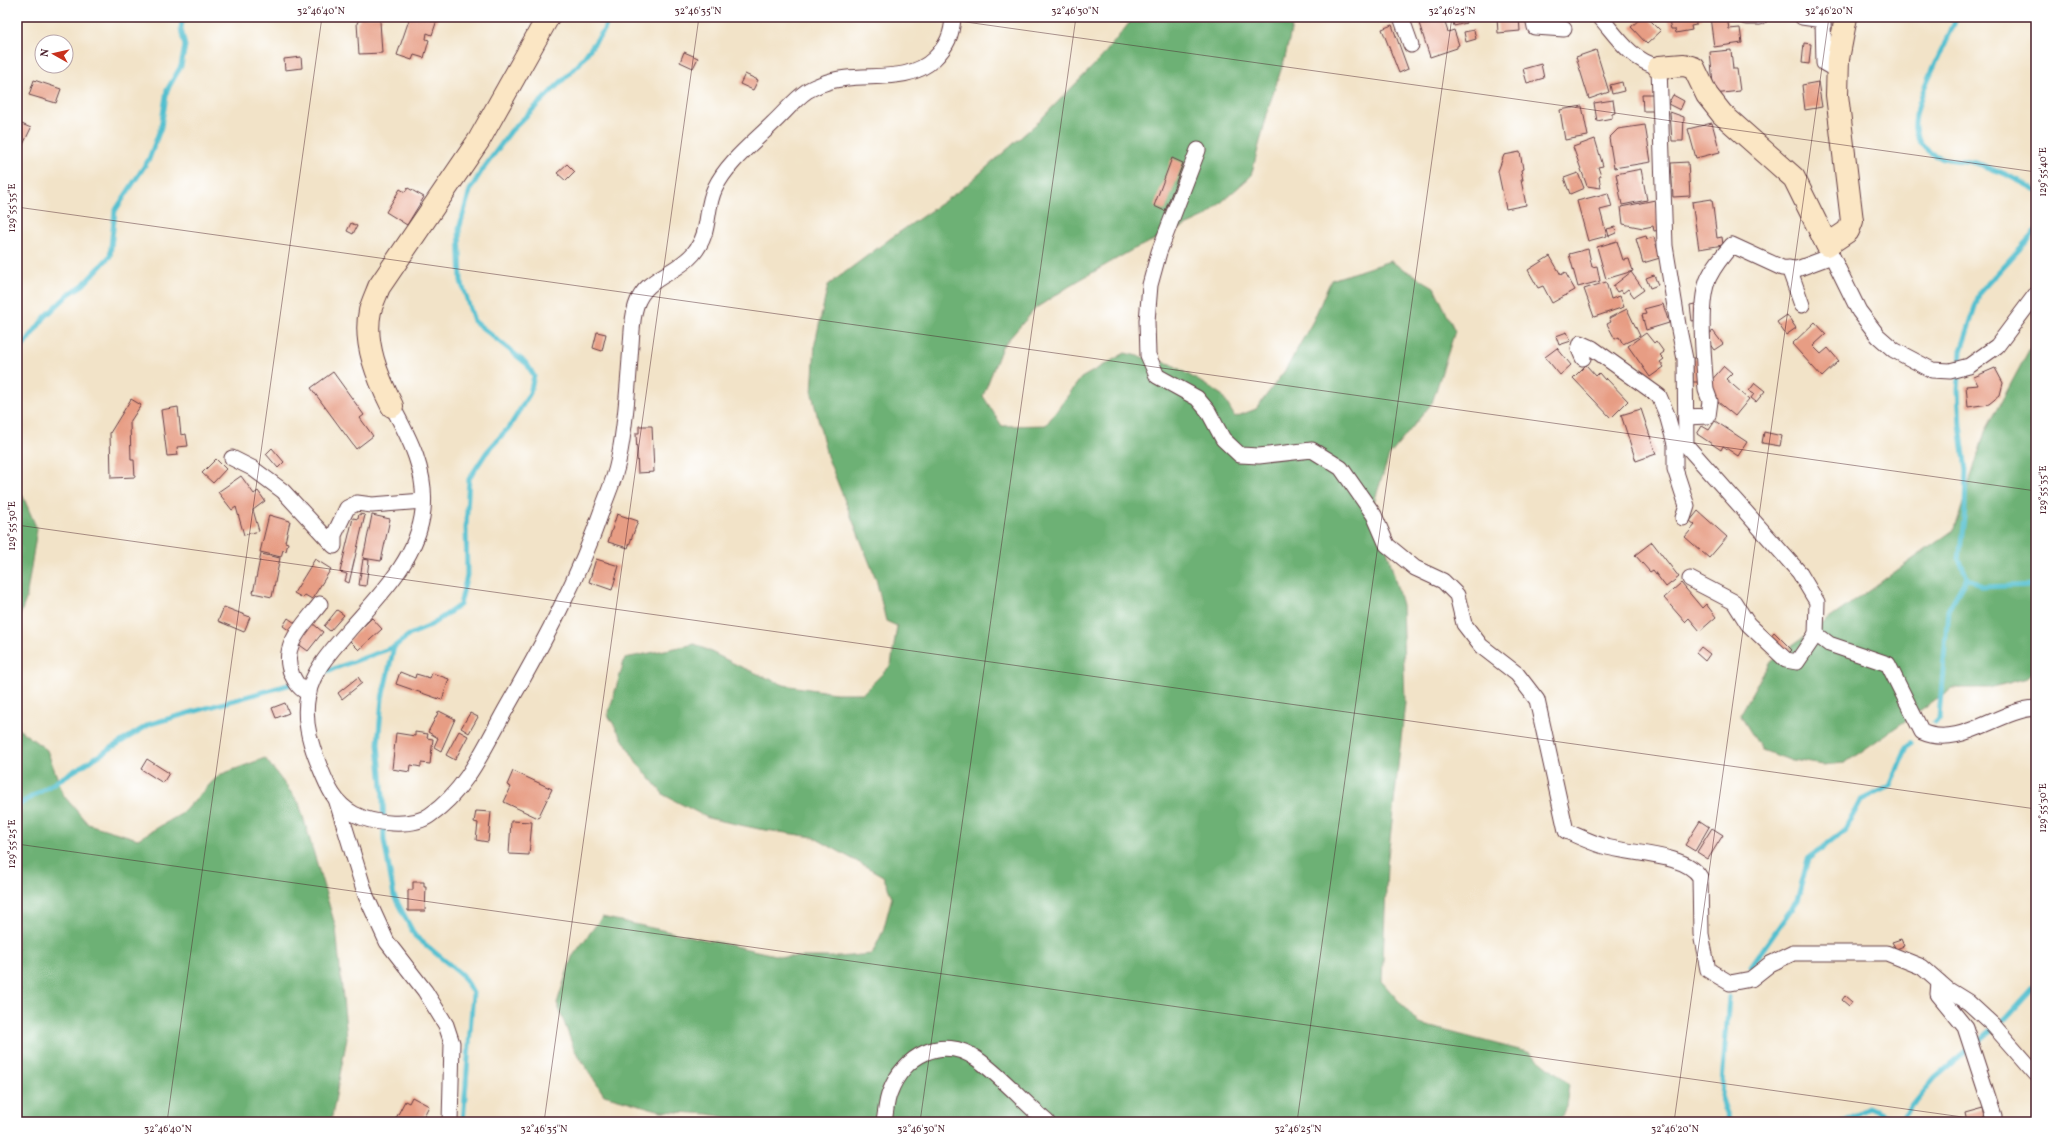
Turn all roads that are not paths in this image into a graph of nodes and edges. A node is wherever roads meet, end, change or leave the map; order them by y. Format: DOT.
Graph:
graph roads {
  1 [pos="548,17"];
  2 [pos="954,17"];
  3 [pos="1401,17"];
  4 [pos="1533,17"];
  5 [pos="1600,17"];
  6 [pos="1746,17"];
  7 [pos="1760,17"];
  8 [pos="1802,17"];
  9 [pos="1846,17"];
  10 [pos="1564,29"];
  11 [pos="1411,45"];
  12 [pos="1659,67"];
  13 [pos="1838,71"];
  14 [pos="1198,150"];
  15 [pos="1829,251"];
  16 [pos="1790,268"];
  17 [pos="2036,294"];
  18 [pos="1802,305"];
  19 [pos="1583,358"];
  20 [pos="392,406"];
  21 [pos="1686,417"];
  22 [pos="1680,444"];
  23 [pos="232,458"];
  24 [pos="423,501"];
  25 [pos="1683,518"];
  26 [pos="1690,579"];
  27 [pos="320,604"];
  28 [pos="1816,634"];
  29 [pos="302,686"];
  30 [pos="2036,708"];
  31 [pos="337,802"];
  32 [pos="1939,982"];
  33 [pos="2036,1074"];
  34 [pos="1994,1116"];
  35 [pos="450,1122"];
  36 [pos="884,1122"];
  37 [pos="1047,1122"];
  1 -- 20 [label="street"];
  2 -- 31 [label="street"];
  3 -- 11 [label="street"];
  4 -- 10 [label="street"];
  5 -- 12 [label="street"];
  6 -- 7 [label="street"];
  8 -- 13 [label="street"];
  9 -- 13 [label="street"];
  12 -- 15 [label="street"];
  12 -- 21 [label="street"];
  13 -- 15 [label="street"];
  14 -- 32 [label="street"];
  15 -- 16 [label="street"];
  15 -- 17 [label="street"];
  16 -- 18 [label="street"];
  16 -- 21 [label="street"];
  19 -- 22 [label="street"];
  20 -- 24 [label="street"];
  21 -- 22 [label="street"];
  22 -- 25 [label="street"];
  22 -- 28 [label="street"];
  23 -- 24 [label="street"];
  24 -- 29 [label="street"];
  26 -- 28 [label="street"];
  27 -- 29 [label="street"];
  28 -- 30 [label="street"];
  29 -- 31 [label="street"];
  31 -- 35 [label="street"];
  32 -- 33 [label="street"];
  32 -- 34 [label="street"];
  36 -- 37 [label="street"];
}
